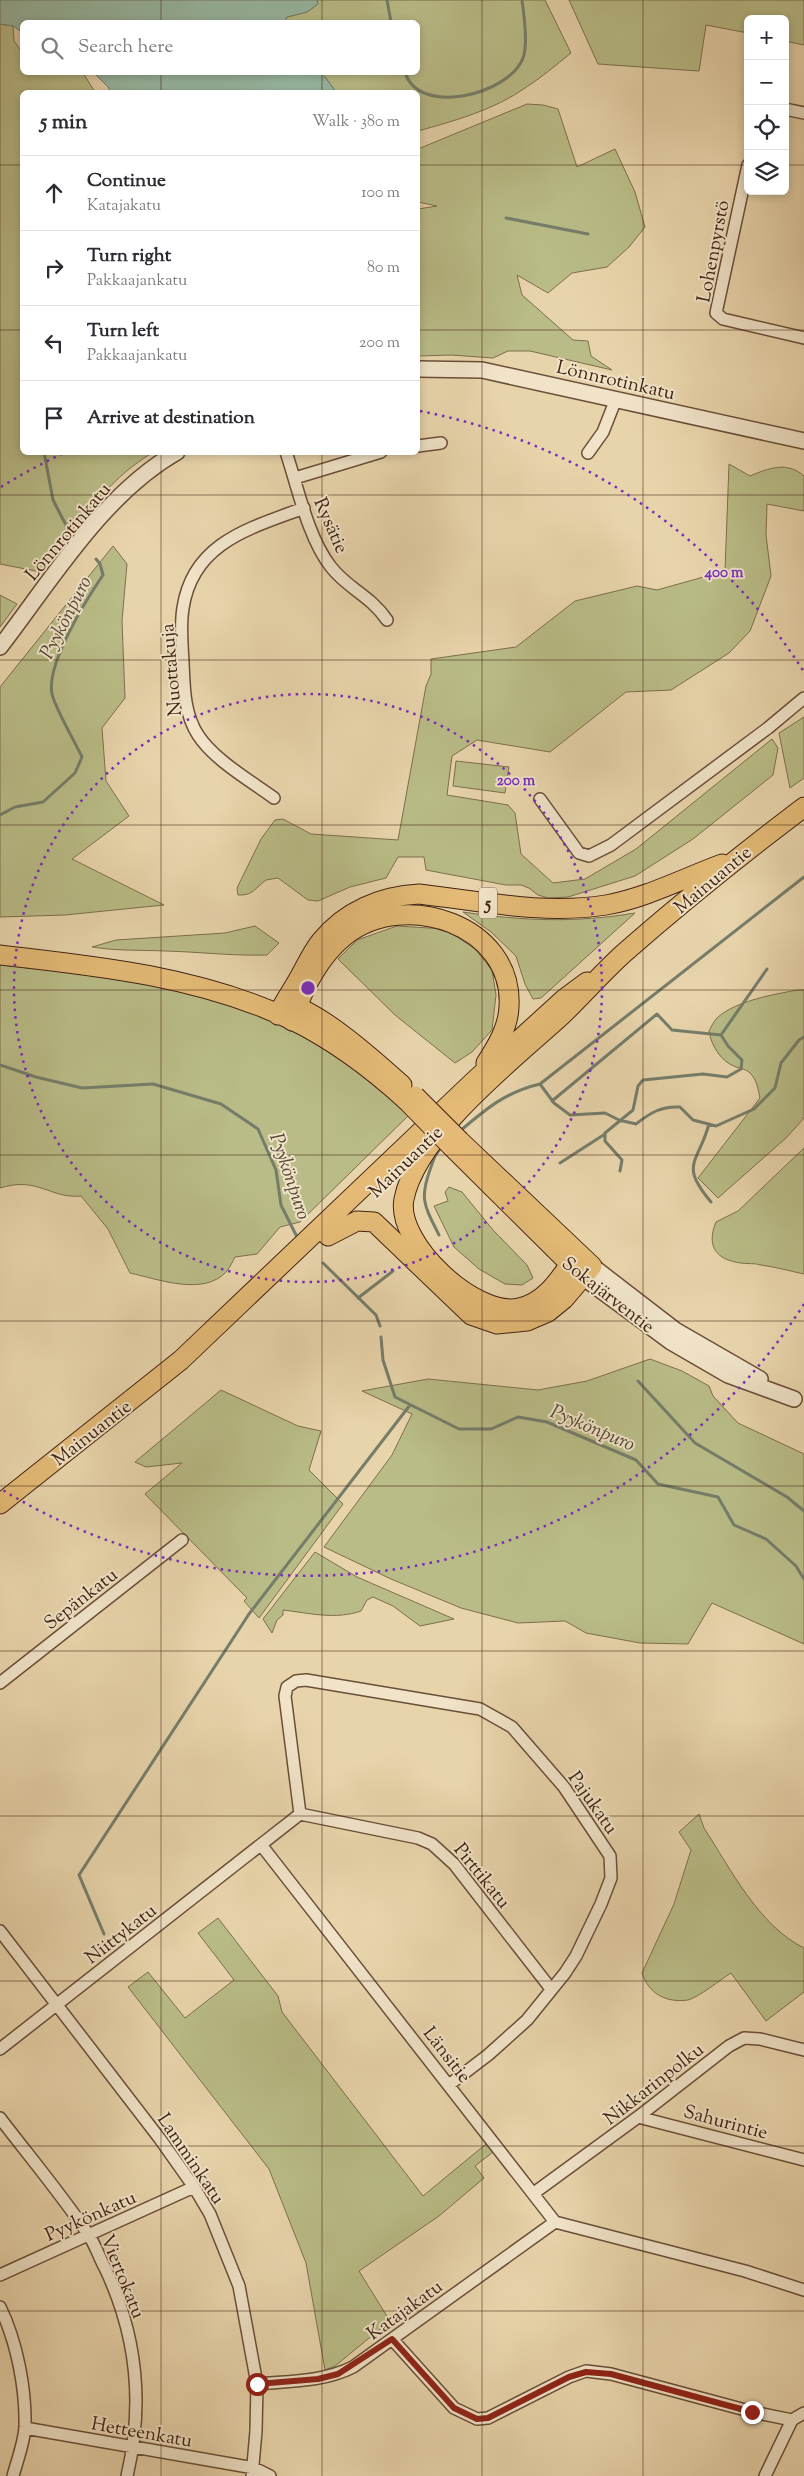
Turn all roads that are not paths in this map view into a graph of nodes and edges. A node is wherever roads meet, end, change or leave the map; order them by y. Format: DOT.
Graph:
graph roads {
  1 [pos="789,110"];
  2 [pos="804,113"];
  3 [pos="744,183"];
  4 [pos="804,338"];
  5 [pos="420,369"];
  6 [pos="616,399"];
  7 [pos="804,441"];
  8 [pos="441,443"];
  9 [pos="420,446"];
  10 [pos="588,453"];
  11 [pos="173,455"];
  12 [pos="287,455"];
  13 [pos="371,455"];
  14 [pos="295,478"];
  15 [pos="304,508"];
  16 [pos="387,620"];
  17 [pos="0,646"];
  18 [pos="804,698"];
  19 [pos="274,798"];
  20 [pos="540,799"];
  21 [pos="804,807"];
  22 [pos="733,860"];
  23 [pos="0,955"];
  24 [pos="623,955"];
  25 [pos="288,1011"];
  26 [pos="474,1081"];
  27 [pos="454,1114"];
  28 [pos="328,1236"];
  29 [pos="582,1266"];
  30 [pos="182,1360"];
  31 [pos="799,1402"];
  32 [pos="0,1504"];
  33 [pos="182,1540"];
  34 [pos="0,1683"];
  35 [pos="300,1814"];
  36 [pos="262,1846"];
  37 [pos="0,1930"];
  38 [pos="551,1989"];
  39 [pos="57,2004"];
  40 [pos="0,2049"];
  41 [pos="804,2050"];
  42 [pos="450,2084"];
  43 [pos="638,2117"];
  44 [pos="0,2118"];
  45 [pos="804,2160"];
  46 [pos="194,2187"];
  47 [pos="534,2193"];
  48 [pos="555,2222"];
  49 [pos="89,2235"];
  50 [pos="0,2274"];
  51 [pos="804,2290"];
  52 [pos="0,2307"];
  53 [pos="392,2339"];
  54 [pos="257,2384"];
  55 [pos="804,2413"];
  56 [pos="792,2420"];
  57 [pos="25,2428"];
  58 [pos="133,2447"];
  59 [pos="253,2472"];
  60 [pos="13,2476"];
  61 [pos="127,2476"];
  62 [pos="270,2476"];
  63 [pos="765,2476"];
  1 -- 2 [label="street"];
  3 -- 4 [label="street, Lohenpyrstö"];
  5 -- 6 [label="street, Lönnrotinkatu"];
  6 -- 7 [label="street, Lönnrotinkatu"];
  6 -- 10 [label="street"];
  8 -- 9 [label="street"];
  11 -- 17 [label="street, Lönnrotinkatu"];
  12 -- 14 [label="street, Rysätie"];
  13 -- 14 [label="street"];
  14 -- 15 [label="street, Rysätie"];
  15 -- 16 [label="street, Rysätie"];
  15 -- 19 [label="street, Nuottakuja"];
  18 -- 20 [label="street"];
  21 -- 22 [label="main road, Mainuantie / 5"];
  22 -- 24 [label="main road, Mainuantie / 5"];
  22 -- 25 [label="main road, 5"];
  23 -- 25 [label="main road, Sokajärventie"];
  24 -- 26 [label="main road, Mainuantie"];
  24 -- 27 [label="main road, Mainuantie / 5"];
  25 -- 26 [label="main road"];
  25 -- 29 [label="main road, Sokajärventie, bridge"];
  26 -- 30 [label="main road, Mainuantie"];
  27 -- 28 [label="main road, Mainuantie"];
  27 -- 29 [label="main road, 5"];
  28 -- 29 [label="main road"];
  28 -- 30 [label="main road, Mainuantie"];
  29 -- 31 [label="street, Sokajärventie"];
  30 -- 32 [label="main road, Mainuantie"];
  33 -- 34 [label="street, Sepänkatu"];
  35 -- 36 [label="street"];
  35 -- 38 [label="street, Pirttikatu"];
  35 -- 38 [label="street, Pajukatu"];
  36 -- 39 [label="street, Niittykatu"];
  36 -- 42 [label="street, Länsitie"];
  37 -- 39 [label="street, Lamminkatu"];
  38 -- 42 [label="street, Pajukatu"];
  39 -- 40 [label="street, Niittykatu"];
  39 -- 46 [label="street, Lamminkatu"];
  41 -- 43 [label="street, Nikkarinpolku"];
  42 -- 47 [label="street, Länsitie"];
  43 -- 45 [label="street, Sahurintie"];
  43 -- 47 [label="street, Nikkarinpolku"];
  44 -- 49 [label="street, Viertokatu"];
  46 -- 49 [label="street, Pyykönkatu"];
  46 -- 54 [label="street, Lamminkatu"];
  47 -- 48 [label="street, Länsitie"];
  48 -- 51 [label="street"];
  48 -- 53 [label="street, Katajakatu"];
  49 -- 50 [label="street, Pyykönkatu"];
  49 -- 58 [label="street, Viertokatu"];
  52 -- 57 [label="street"];
  53 -- 54 [label="street, Katajakatu"];
  53 -- 56 [label="street"];
  54 -- 59 [label="street, Lamminkatu"];
  55 -- 56 [label="street"];
  56 -- 63 [label="street"];
  57 -- 58 [label="street, Hetteenkatu"];
  57 -- 60 [label="street"];
  58 -- 59 [label="street, Hetteenkatu"];
  58 -- 61 [label="street, Viertokatu"];
  59 -- 62 [label="street, Hetteenkatu"];
}
